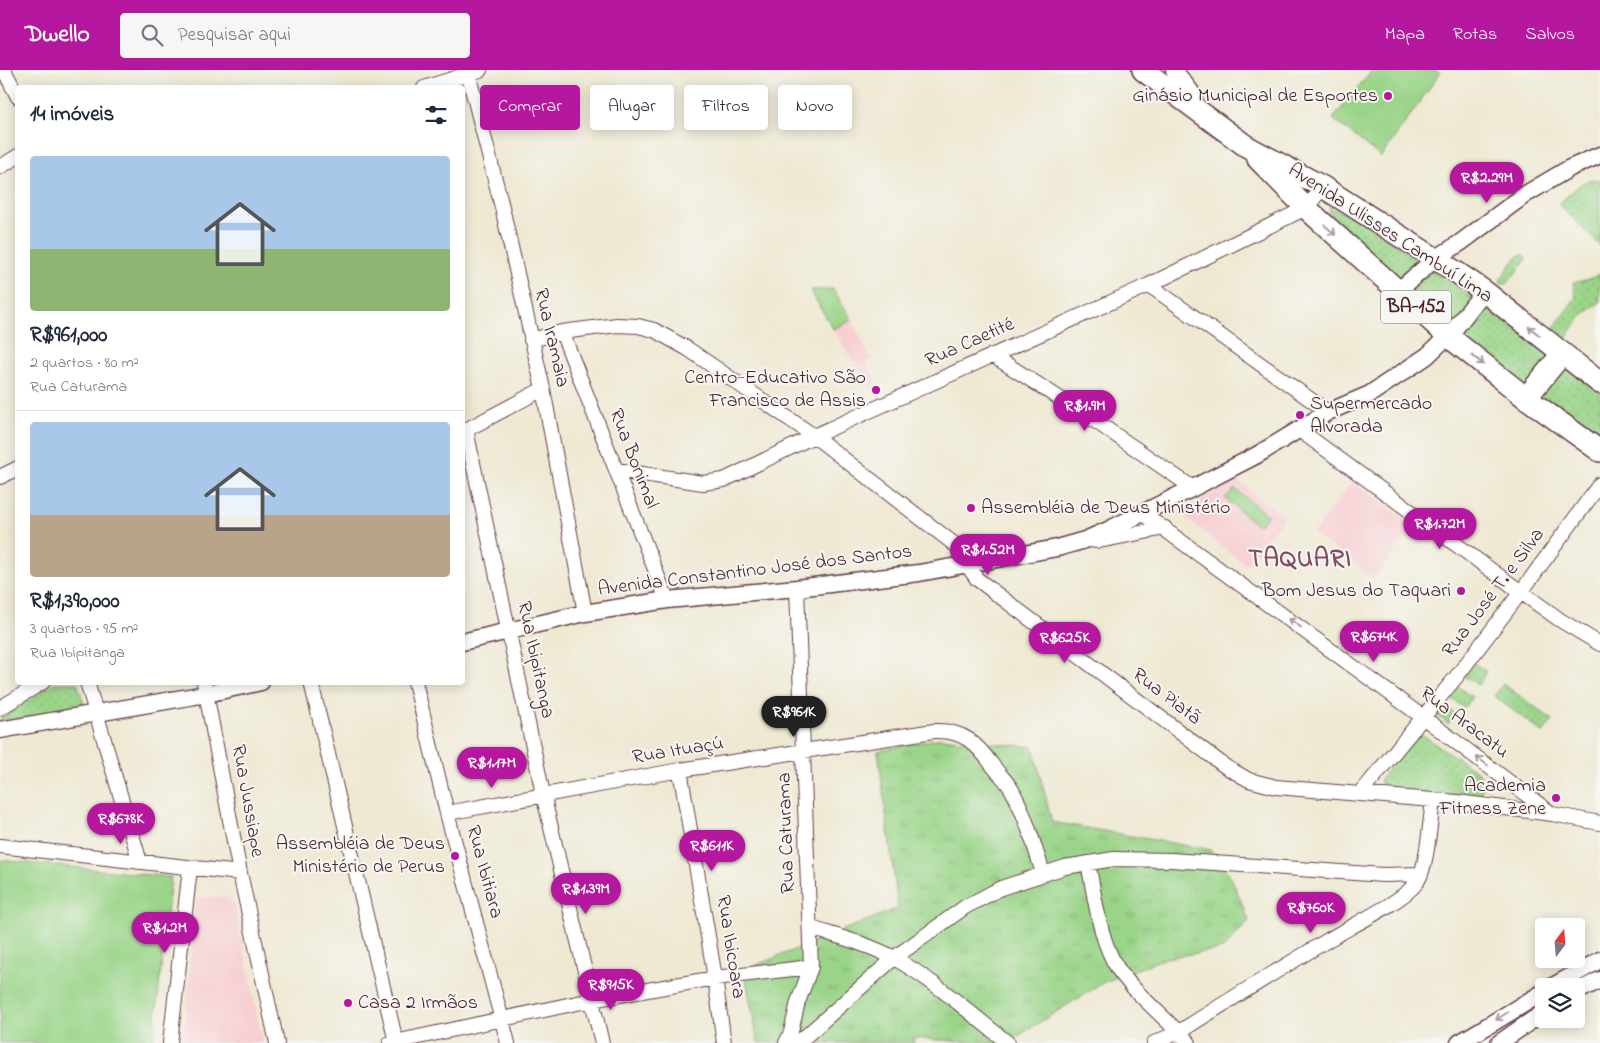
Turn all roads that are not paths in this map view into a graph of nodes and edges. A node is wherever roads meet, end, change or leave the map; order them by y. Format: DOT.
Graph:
graph roads {
  1 [pos="4,70"];
  2 [pos="1143,70"];
  3 [pos="1174,70"];
  4 [pos="474,72"];
  5 [pos="433,85"];
  6 [pos="15,91"];
  7 [pos="1198,112"];
  8 [pos="1246,146"];
  9 [pos="1600,155"];
  10 [pos="15,158"];
  11 [pos="0,167"];
  12 [pos="1323,187"];
  13 [pos="1306,208"];
  14 [pos="1435,259"];
  15 [pos="1149,284"];
  16 [pos="1398,291"];
  17 [pos="1484,291"];
  18 [pos="562,332"];
  19 [pos="1448,336"];
  20 [pos="530,340"];
  21 [pos="1562,354"];
  22 [pos="992,355"];
  23 [pos="1600,383"];
  24 [pos="543,389"];
  25 [pos="1526,398"];
  26 [pos="1328,412"];
  27 [pos="1298,429"];
  28 [pos="465,430"];
  29 [pos="465,435"];
  30 [pos="814,436"];
  31 [pos="1600,451"];
  32 [pos="15,470"];
  33 [pos="616,470"];
  34 [pos="0,478"];
  35 [pos="1600,484"];
  36 [pos="1192,488"];
  37 [pos="1142,512"];
  38 [pos="1165,528"];
  39 [pos="1085,540"];
  40 [pos="966,565"];
  41 [pos="797,588"];
  42 [pos="1522,592"];
  43 [pos="667,600"];
  44 [pos="585,613"];
  45 [pos="509,632"];
  46 [pos="465,641"];
  47 [pos="1600,644"];
  48 [pos="38,685"];
  49 [pos="88,685"];
  50 [pos="233,685"];
  51 [pos="312,685"];
  52 [pos="416,685"];
  53 [pos="205,688"];
  54 [pos="0,708"];
  55 [pos="97,713"];
  56 [pos="1424,718"];
  57 [pos="0,730"];
  58 [pos="804,751"];
  59 [pos="680,770"];
  60 [pos="543,794"];
  61 [pos="1360,794"];
  62 [pos="1432,800"];
  63 [pos="447,812"];
  64 [pos="1552,814"];
  65 [pos="1600,823"];
  66 [pos="0,846"];
  67 [pos="140,862"];
  68 [pos="1088,863"];
  69 [pos="190,868"];
  70 [pos="240,873"];
  71 [pos="1043,873"];
  72 [pos="1421,874"];
  73 [pos="811,928"];
  74 [pos="894,958"];
  75 [pos="1600,960"];
  76 [pos="811,967"];
  77 [pos="715,978"];
  78 [pos="1567,978"];
  79 [pos="1600,980"];
  80 [pos="1585,988"];
  81 [pos="1535,997"];
  82 [pos="592,1000"];
  83 [pos="502,1018"];
  84 [pos="1535,1018"];
  85 [pos="1178,1032"];
  86 [pos="393,1042"];
  87 [pos="170,1043"];
  88 [pos="277,1043"];
  89 [pos="508,1043"];
  90 [pos="602,1043"];
  91 [pos="724,1043"];
  92 [pos="786,1043"];
  93 [pos="798,1043"];
  94 [pos="1008,1043"];
  95 [pos="1154,1043"];
  96 [pos="1189,1043"];
  97 [pos="1459,1043"];
  98 [pos="1499,1043"];
  1 -- 6 [label="street"];
  2 -- 7 [label="main road, Avenida Ulisses Cambuí Lima / BA-152"];
  3 -- 7 [label="street"];
  4 -- 5 [label="street"];
  4 -- 20 [label="street, Rua Iramaia"];
  7 -- 8 [label="main road, Avenida Ulisses Cambuí Lima / BA-152"];
  8 -- 12 [label="main road, Avenida Ulisses Cambuí Lima / BA-152"];
  8 -- 13 [label="main road, Avenida Ulisses Cambuí Lima / BA-152"];
  9 -- 14 [label="street"];
  10 -- 11 [label="street"];
  12 -- 13 [label="street, Rua Caetité"];
  12 -- 14 [label="main road, Avenida Ulisses Cambuí Lima / BA-152"];
  13 -- 15 [label="street, Rua Caetité"];
  13 -- 16 [label="main road, Avenida Ulisses Cambuí Lima / BA-152, one-way"];
  14 -- 16 [label="street"];
  14 -- 17 [label="main road, Avenida Ulisses Cambuí Lima / BA-152"];
  15 -- 22 [label="street, Rua Caetité"];
  15 -- 26 [label="street"];
  16 -- 19 [label="main road, Avenida Ulisses Cambuí Lima / BA-152"];
  17 -- 19 [label="street, Avenida Constantino José dos Santos"];
  21 -- 17 [label="main road, Avenida Ulisses Cambuí Lima / BA-152, one-way"];
  18 -- 20 [label="street, Rua Piatã"];
  18 -- 30 [label="street, Rua Piatã"];
  18 -- 33 [label="street, Rua Bonimal"];
  19 -- 25 [label="main road, Avenida Ulisses Cambuí Lima / BA-152, one-way"];
  19 -- 26 [label="street, Avenida Constantino José dos Santos"];
  20 -- 24 [label="street, Rua Iramaia"];
  21 -- 23 [label="main road, Avenida Ulisses Cambuí Lima / BA-152"];
  21 -- 25 [label="main road"];
  22 -- 30 [label="street, Rua Caetité"];
  22 -- 36 [label="street"];
  24 -- 28 [label="street"];
  24 -- 44 [label="street, Rua Iramaia"];
  25 -- 31 [label="main road, Avenida Ulisses Cambuí Lima / BA-152"];
  26 -- 27 [label="street, Avenida Constantino José dos Santos"];
  27 -- 36 [label="street, Avenida Constantino José dos Santos"];
  27 -- 42 [label="street"];
  29 -- 45 [label="street, Rua Ibipitanga"];
  30 -- 33 [label="street, Rua Caetité"];
  30 -- 40 [label="street, Rua Piatã"];
  32 -- 34 [label="street"];
  33 -- 43 [label="street, Rua Bonimal"];
  35 -- 42 [label="street, Rua José T. e Silva"];
  36 -- 37 [label="street, Avenida Constantino José dos Santos"];
  37 -- 38 [label="street, Rua Aracatu"];
  37 -- 39 [label="street, Avenida Constantino José dos Santos"];
  38 -- 39 [label="street"];
  56 -- 38 [label="street, Rua Aracatu, one-way"];
  39 -- 40 [label="street, Avenida Constantino José dos Santos"];
  40 -- 41 [label="street, Avenida Constantino José dos Santos"];
  40 -- 61 [label="street, Rua Piatã"];
  41 -- 43 [label="street, Avenida Constantino José dos Santos"];
  41 -- 58 [label="street, Rua Caturama"];
  42 -- 47 [label="street"];
  42 -- 56 [label="street, Rua José T. e Silva"];
  43 -- 44 [label="street, Avenida Constantino José dos Santos"];
  44 -- 45 [label="street, Avenida Constantino José dos Santos"];
  45 -- 46 [label="street, Avenida Constantino José dos Santos"];
  45 -- 60 [label="street, Rua Ibipitanga"];
  48 -- 54 [label="street"];
  49 -- 55 [label="street"];
  50 -- 53 [label="street"];
  51 -- 86 [label="street"];
  52 -- 63 [label="street, Rua Ibitiara"];
  53 -- 55 [label="street"];
  53 -- 70 [label="street, Rua Jussiape"];
  55 -- 57 [label="street"];
  55 -- 67 [label="street"];
  56 -- 61 [label="street, Rua José T. e Silva"];
  64 -- 56 [label="street, Rua Aracatu, one-way"];
  58 -- 59 [label="street, Rua Ituaçú"];
  58 -- 71 [label="street, Rua Ituaçú"];
  58 -- 73 [label="street, Rua Caturama"];
  59 -- 60 [label="street, Rua Ituaçú"];
  59 -- 77 [label="street, Rua Ibicoara"];
  60 -- 63 [label="street, Rua Ituaçú"];
  60 -- 82 [label="street, Rua Ibipitanga"];
  61 -- 62 [label="street, Rua Piatã"];
  62 -- 64 [label="street, Rua Piatã"];
  62 -- 72 [label="street"];
  63 -- 83 [label="street, Rua Ibitiara"];
  64 -- 65 [label="street, Rua Aracatu"];
  66 -- 67 [label="street"];
  67 -- 69 [label="street"];
  68 -- 71 [label="street"];
  68 -- 72 [label="street"];
  68 -- 85 [label="street"];
  69 -- 70 [label="street"];
  69 -- 87 [label="street"];
  70 -- 88 [label="street, Rua Jussiape"];
  71 -- 74 [label="street"];
  72 -- 85 [label="street"];
  73 -- 74 [label="street"];
  73 -- 76 [label="street, Rua Caturama"];
  74 -- 93 [label="street"];
  74 -- 94 [label="street"];
  75 -- 78 [label="street"];
  76 -- 77 [label="street"];
  76 -- 92 [label="street"];
  77 -- 82 [label="street"];
  77 -- 91 [label="street, Rua Ibicoara"];
  79 -- 80 [label="street"];
  81 -- 97 [label="street, one-way"];
  82 -- 83 [label="street"];
  82 -- 90 [label="street, Rua Ibipitanga"];
  83 -- 86 [label="street"];
  83 -- 89 [label="street, Rua Ibitiara"];
  84 -- 98 [label="street"];
  85 -- 95 [label="street"];
  85 -- 96 [label="street"];
}
